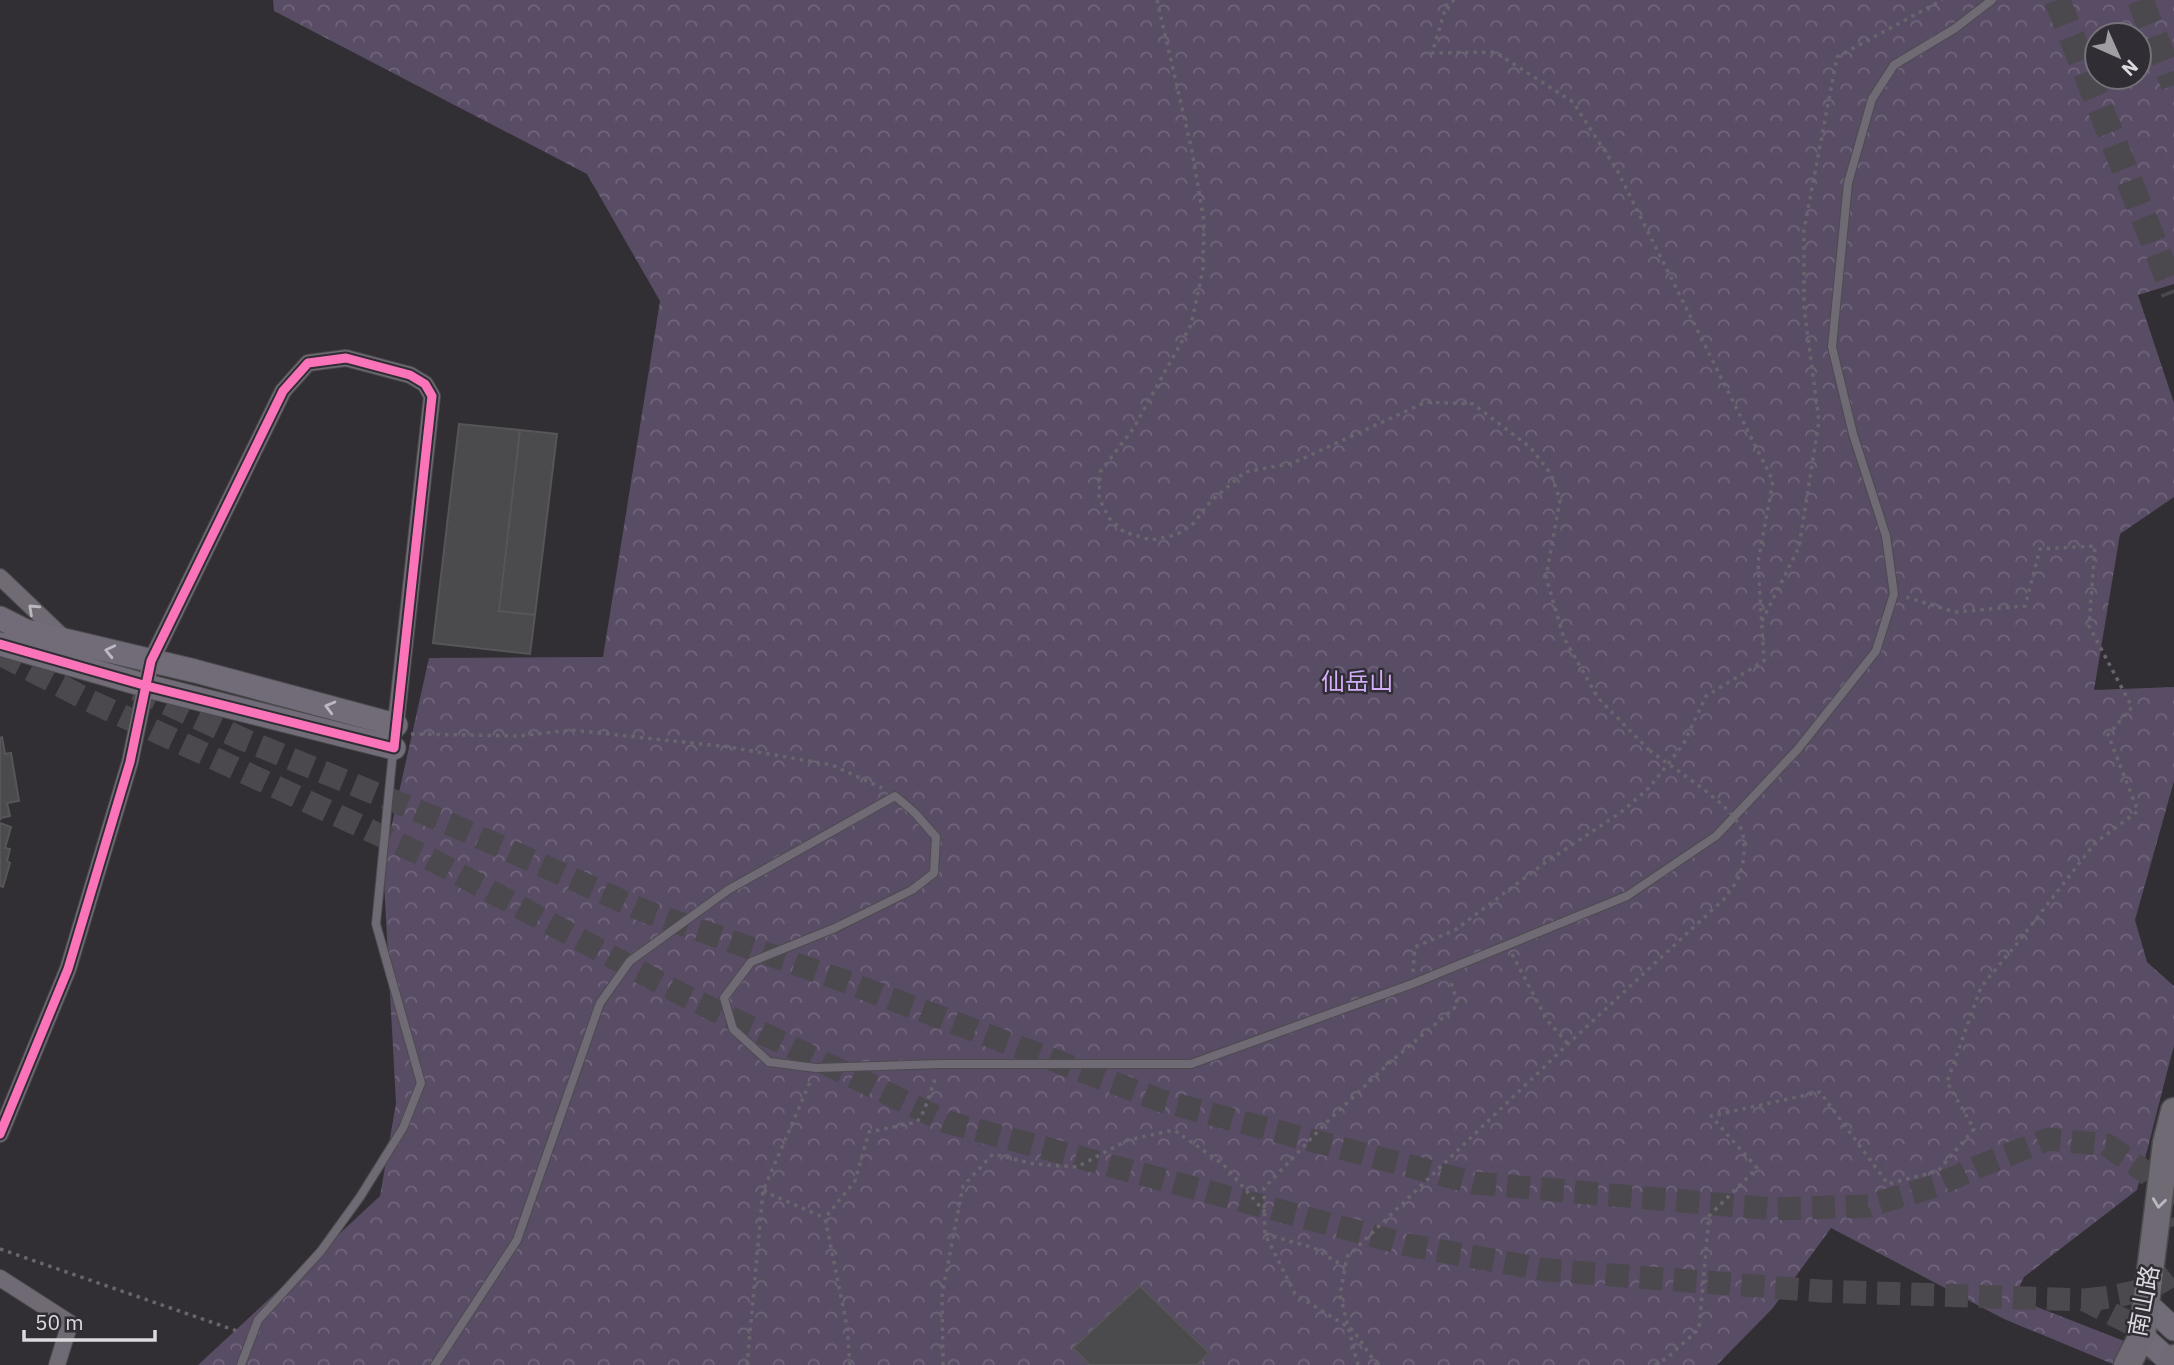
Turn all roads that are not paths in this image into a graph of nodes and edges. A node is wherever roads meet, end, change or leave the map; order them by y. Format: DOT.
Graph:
graph roads {
  1 [pos="1992,0"];
  2 [pos="0,577"];
  3 [pos="0,618"];
  4 [pos="67,640"];
  5 [pos="0,644"];
  6 [pos="151,660"];
  7 [pos="147,686"];
  8 [pos="395,736"];
  9 [pos="2174,1111"];
  10 [pos="0,1134"];
  11 [pos="0,1278"];
  12 [pos="2147,1304"];
  13 [pos="2174,1329"];
  14 [pos="2141,1336"];
  15 [pos="2172,1363"];
  16 [pos="57,1365"];
  17 [pos="241,1365"];
  18 [pos="435,1365"];
  19 [pos="2127,1365"];
  1 -- 18 [label="lane"];
  4 -- 2 [label="street, one-way"];
  3 -- 4 [label="street"];
  6 -- 4 [label="street, one-way"];
  5 -- 7 [label="street"];
  6 -- 7 [label="street"];
  8 -- 6 [label="street, one-way"];
  6 -- 8 [label="street"];
  7 -- 8 [label="street"];
  7 -- 10 [label="street"];
  8 -- 17 [label="lane"];
  9 -- 12 [label="main road, 南山路, one-way"];
  11 -- 16 [label="street"];
  12 -- 13 [label="street"];
  12 -- 14 [label="main road, 南山路"];
  14 -- 15 [label="street"];
  14 -- 19 [label="main road, 南山路"];
}
